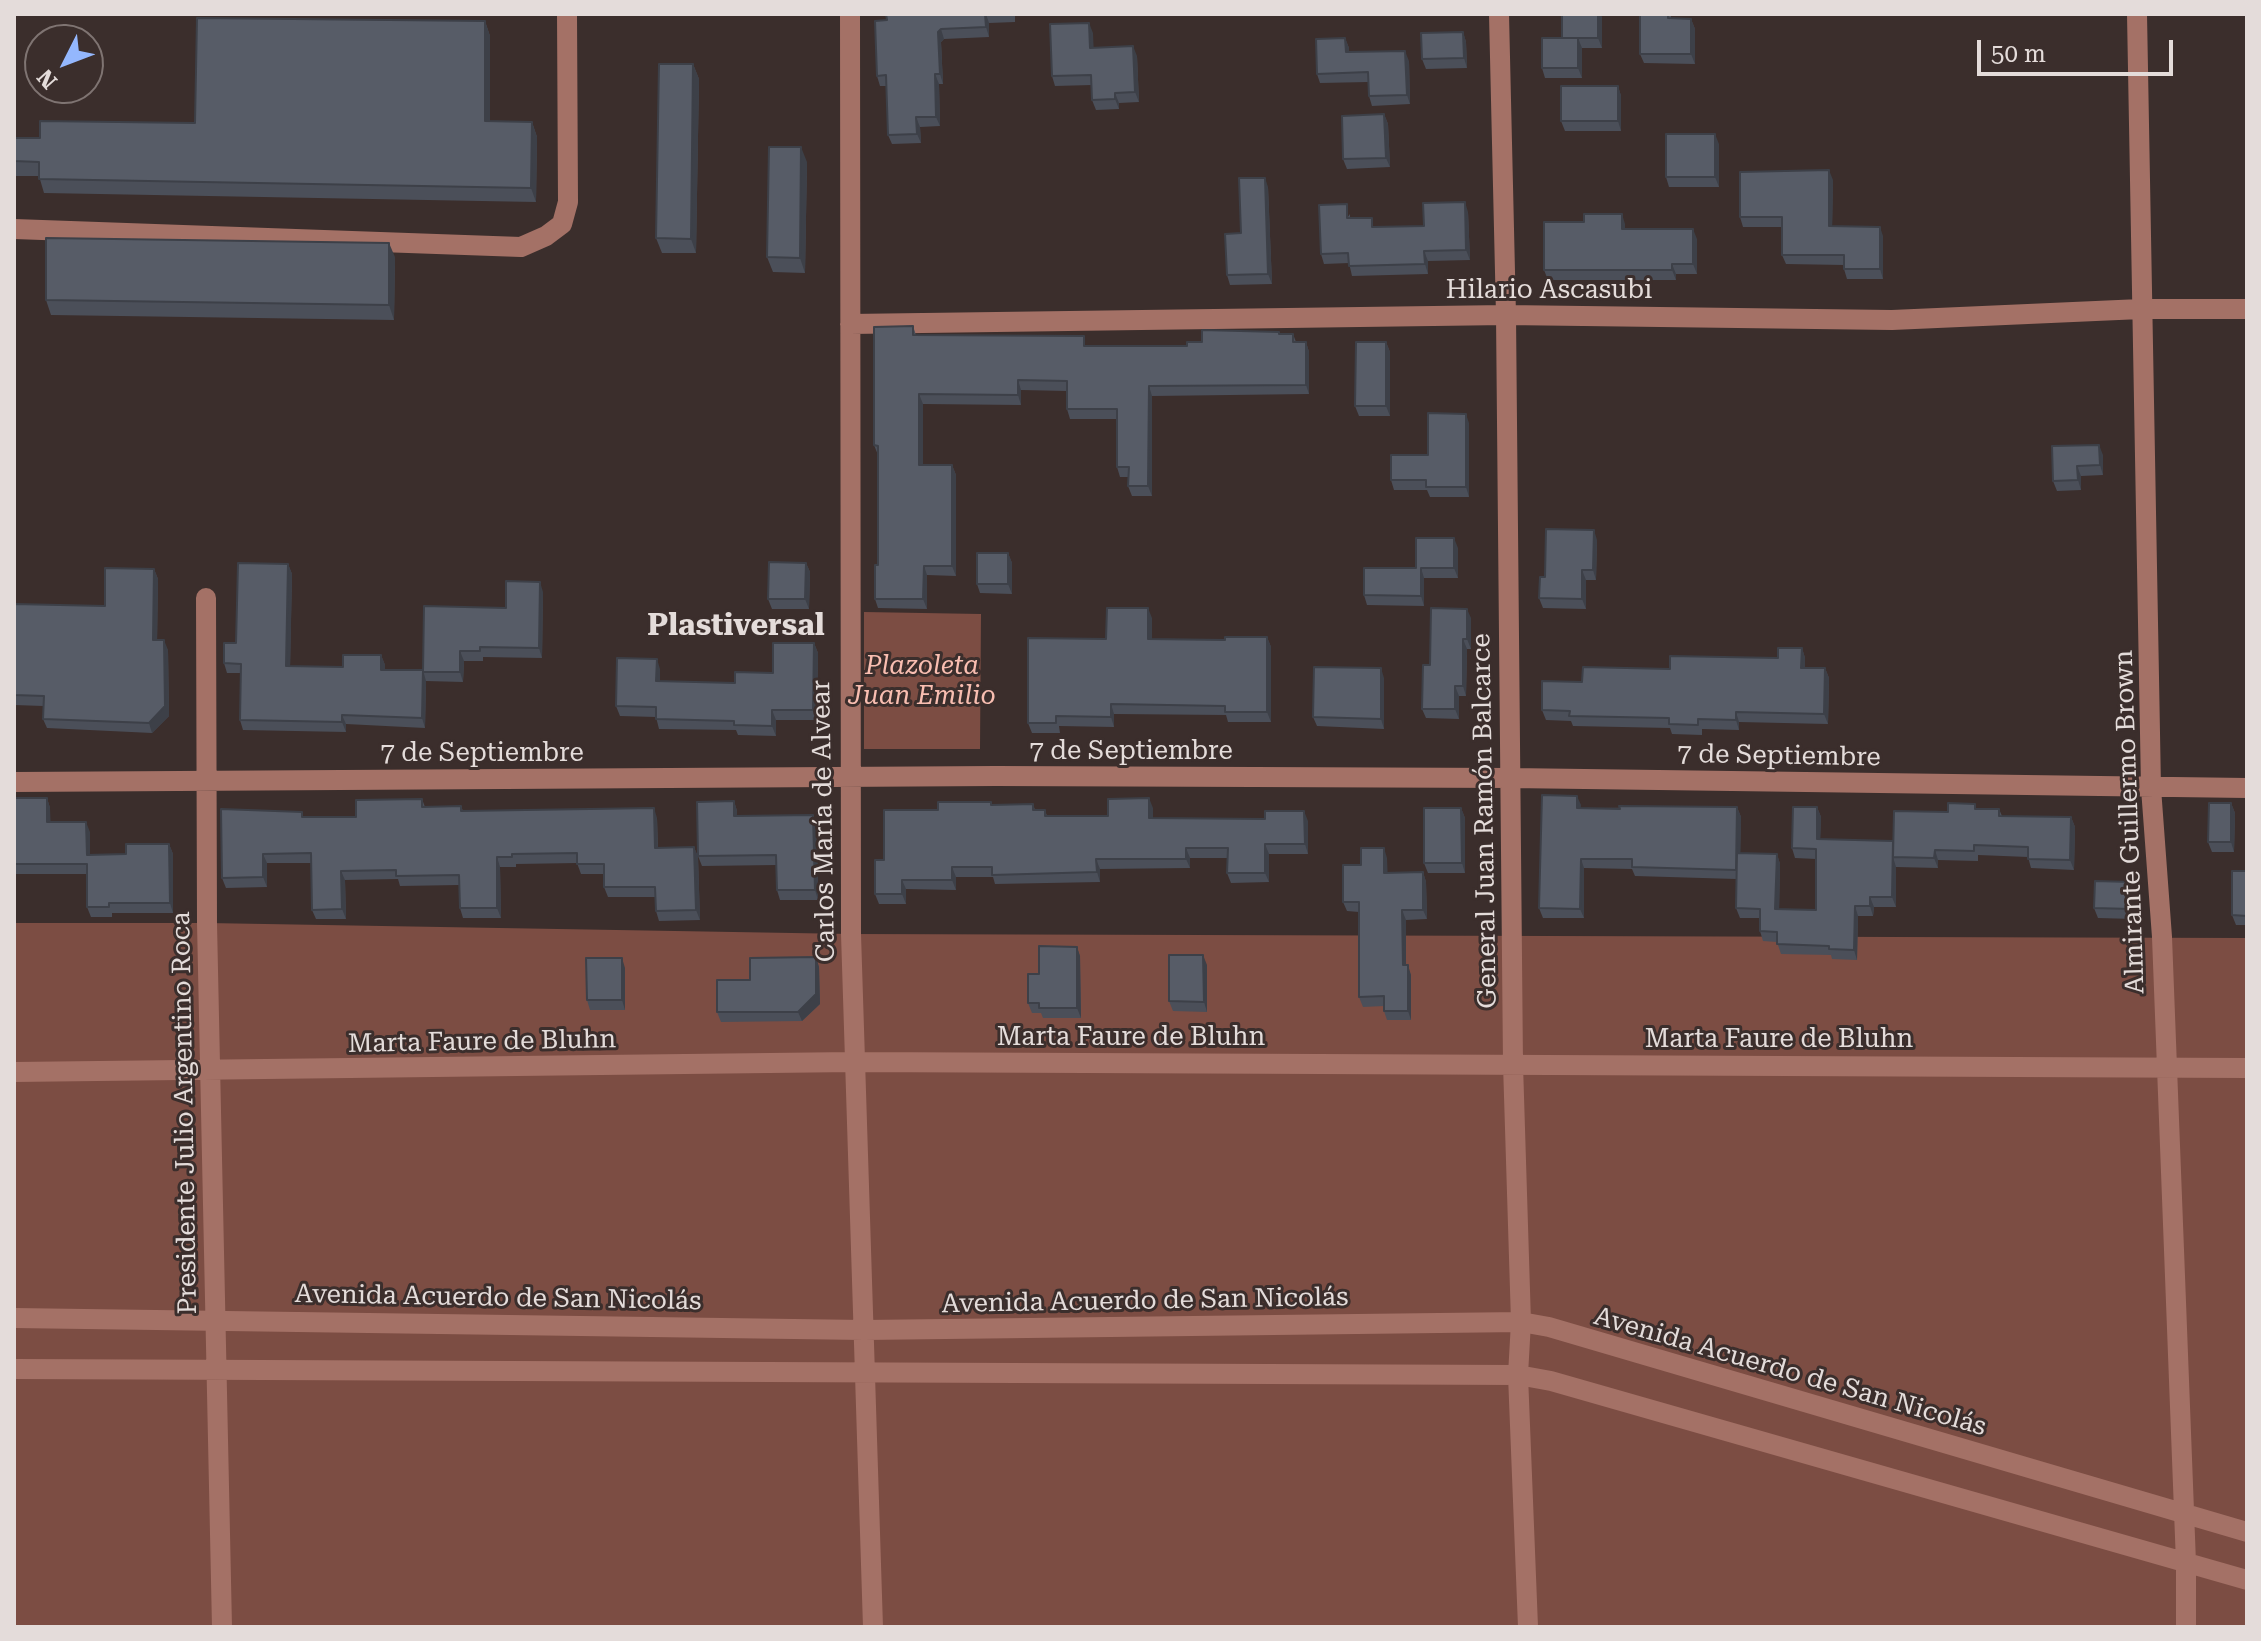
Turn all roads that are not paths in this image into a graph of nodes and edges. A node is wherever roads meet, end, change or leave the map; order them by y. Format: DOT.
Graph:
graph roads {
  1 [pos="567,14"];
  2 [pos="850,14"];
  3 [pos="1499,14"];
  4 [pos="2137,14"];
  5 [pos="14,229"];
  6 [pos="2141,309"];
  7 [pos="2247,309"];
  8 [pos="1506,315"];
  9 [pos="850,324"];
  10 [pos="206,598"];
  11 [pos="849,776"];
  12 [pos="1511,778"];
  13 [pos="206,781"];
  14 [pos="14,782"];
  15 [pos="2151,788"];
  16 [pos="2247,788"];
  17 [pos="853,1062"];
  18 [pos="1513,1064"];
  19 [pos="2166,1068"];
  20 [pos="2247,1068"];
  21 [pos="14,1072"];
  22 [pos="210,1072"];
  23 [pos="14,1318"];
  24 [pos="215,1320"];
  25 [pos="1521,1322"];
  26 [pos="864,1330"];
  27 [pos="14,1369"];
  28 [pos="216,1370"];
  29 [pos="865,1374"];
  30 [pos="1518,1375"];
  31 [pos="2183,1515"];
  32 [pos="2247,1532"];
  33 [pos="2186,1563"];
  34 [pos="2247,1580"];
  35 [pos="222,1627"];
  36 [pos="873,1627"];
  37 [pos="1528,1627"];
  38 [pos="2186,1627"];
  1 -- 5 [label="street"];
  2 -- 9 [label="street, Carlos María de Alvear"];
  3 -- 8 [label="street, General Juan Ramón Balcarce"];
  4 -- 6 [label="street, Almirante Guillermo Brown"];
  6 -- 7 [label="street, Hilario Ascasubi"];
  6 -- 8 [label="street, Hilario Ascasubi"];
  6 -- 15 [label="street, Almirante Guillermo Brown"];
  8 -- 9 [label="street, Hilario Ascasubi"];
  8 -- 12 [label="street, General Juan Ramón Balcarce"];
  9 -- 11 [label="street, Carlos María de Alvear"];
  10 -- 13 [label="street, Presidente Julio Argentino Roca"];
  11 -- 12 [label="street, 7 de Septiembre"];
  11 -- 13 [label="street, 7 de Septiembre"];
  11 -- 17 [label="street, Carlos María de Alvear"];
  12 -- 15 [label="street, 7 de Septiembre"];
  12 -- 18 [label="street, General Juan Ramón Balcarce"];
  13 -- 14 [label="street, 7 de Septiembre"];
  13 -- 22 [label="street, Presidente Julio Argentino Roca"];
  15 -- 16 [label="street, 7 de Septiembre"];
  15 -- 19 [label="street, Almirante Guillermo Brown"];
  17 -- 18 [label="street, Marta Faure de Bluhn"];
  17 -- 22 [label="street, Marta Faure de Bluhn"];
  17 -- 26 [label="street, Carlos María de Alvear"];
  18 -- 19 [label="street, Marta Faure de Bluhn"];
  18 -- 25 [label="street, General Juan Ramón Balcarce"];
  19 -- 20 [label="street, Marta Faure de Bluhn"];
  19 -- 31 [label="street, Almirante Guillermo Brown"];
  21 -- 22 [label="street, Marta Faure de Bluhn"];
  22 -- 24 [label="street, Presidente Julio Argentino Roca"];
  23 -- 24 [label="street, Avenida Acuerdo de San Nicolás"];
  24 -- 26 [label="street, Avenida Acuerdo de San Nicolás"];
  24 -- 28 [label="street, Presidente Julio Argentino Roca"];
  25 -- 26 [label="street, Avenida Acuerdo de San Nicolás"];
  25 -- 30 [label="street, General Juan Ramón Balcarce"];
  25 -- 31 [label="street, Avenida Acuerdo de San Nicolás"];
  26 -- 29 [label="street, Carlos María de Alvear"];
  27 -- 28 [label="street"];
  28 -- 29 [label="street"];
  28 -- 35 [label="street, Presidente Julio Argentino Roca"];
  29 -- 30 [label="street"];
  29 -- 36 [label="street, Carlos María de Alvear"];
  30 -- 33 [label="street"];
  30 -- 37 [label="street, General Juan Ramón Balcarce"];
  31 -- 32 [label="street, Avenida Acuerdo de San Nicolás"];
  31 -- 33 [label="street, Almirante Guillermo Brown"];
  33 -- 34 [label="street"];
  33 -- 38 [label="street, Almirante Guillermo Brown"];
}
